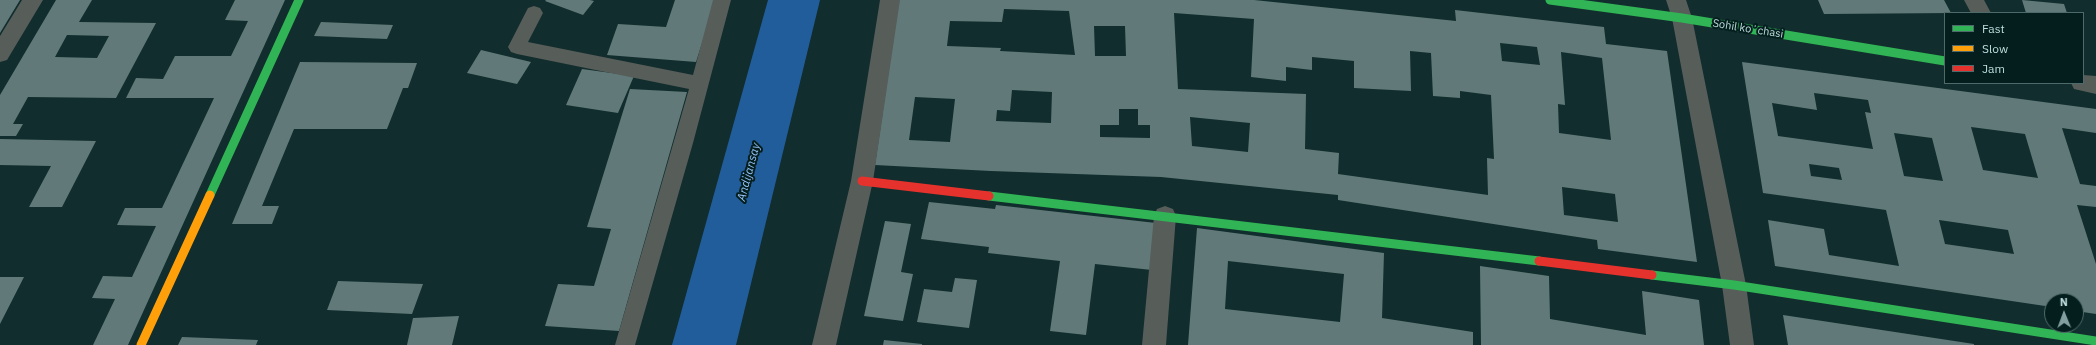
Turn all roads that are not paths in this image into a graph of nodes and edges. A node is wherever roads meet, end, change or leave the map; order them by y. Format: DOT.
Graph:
graph roads {
  1 [pos="33,0"];
  2 [pos="299,0"];
  3 [pos="722,0"];
  4 [pos="890,0"];
  5 [pos="1550,0"];
  6 [pos="1974,0"];
  7 [pos="1679,9"];
  8 [pos="1980,12"];
  9 [pos="534,13"];
  10 [pos="0,54"];
  11 [pos="1944,61"];
  12 [pos="2084,83"];
  13 [pos="699,84"];
  14 [pos="2096,85"];
  15 [pos="862,181"];
  16 [pos="1165,216"];
  17 [pos="1734,285"];
  18 [pos="2096,341"];
  19 [pos="140,345"];
  20 [pos="625,345"];
  21 [pos="824,345"];
  22 [pos="1154,345"];
  23 [pos="1742,345"];
  1 -- 10 [label="street"];
  2 -- 19 [label="street"];
  3 -- 13 [label="lane"];
  4 -- 15 [label="street"];
  5 -- 7 [label="street, Sohil koʻchasi"];
  6 -- 8 [label="street"];
  7 -- 11 [label="street, Sohil koʻchasi"];
  7 -- 17 [label="street"];
  9 -- 13 [label="lane"];
  12 -- 14 [label="street"];
  13 -- 20 [label="lane"];
  15 -- 16 [label="street"];
  15 -- 21 [label="street"];
  16 -- 17 [label="street"];
  16 -- 22 [label="street"];
  17 -- 18 [label="street"];
  17 -- 23 [label="street"];
}
